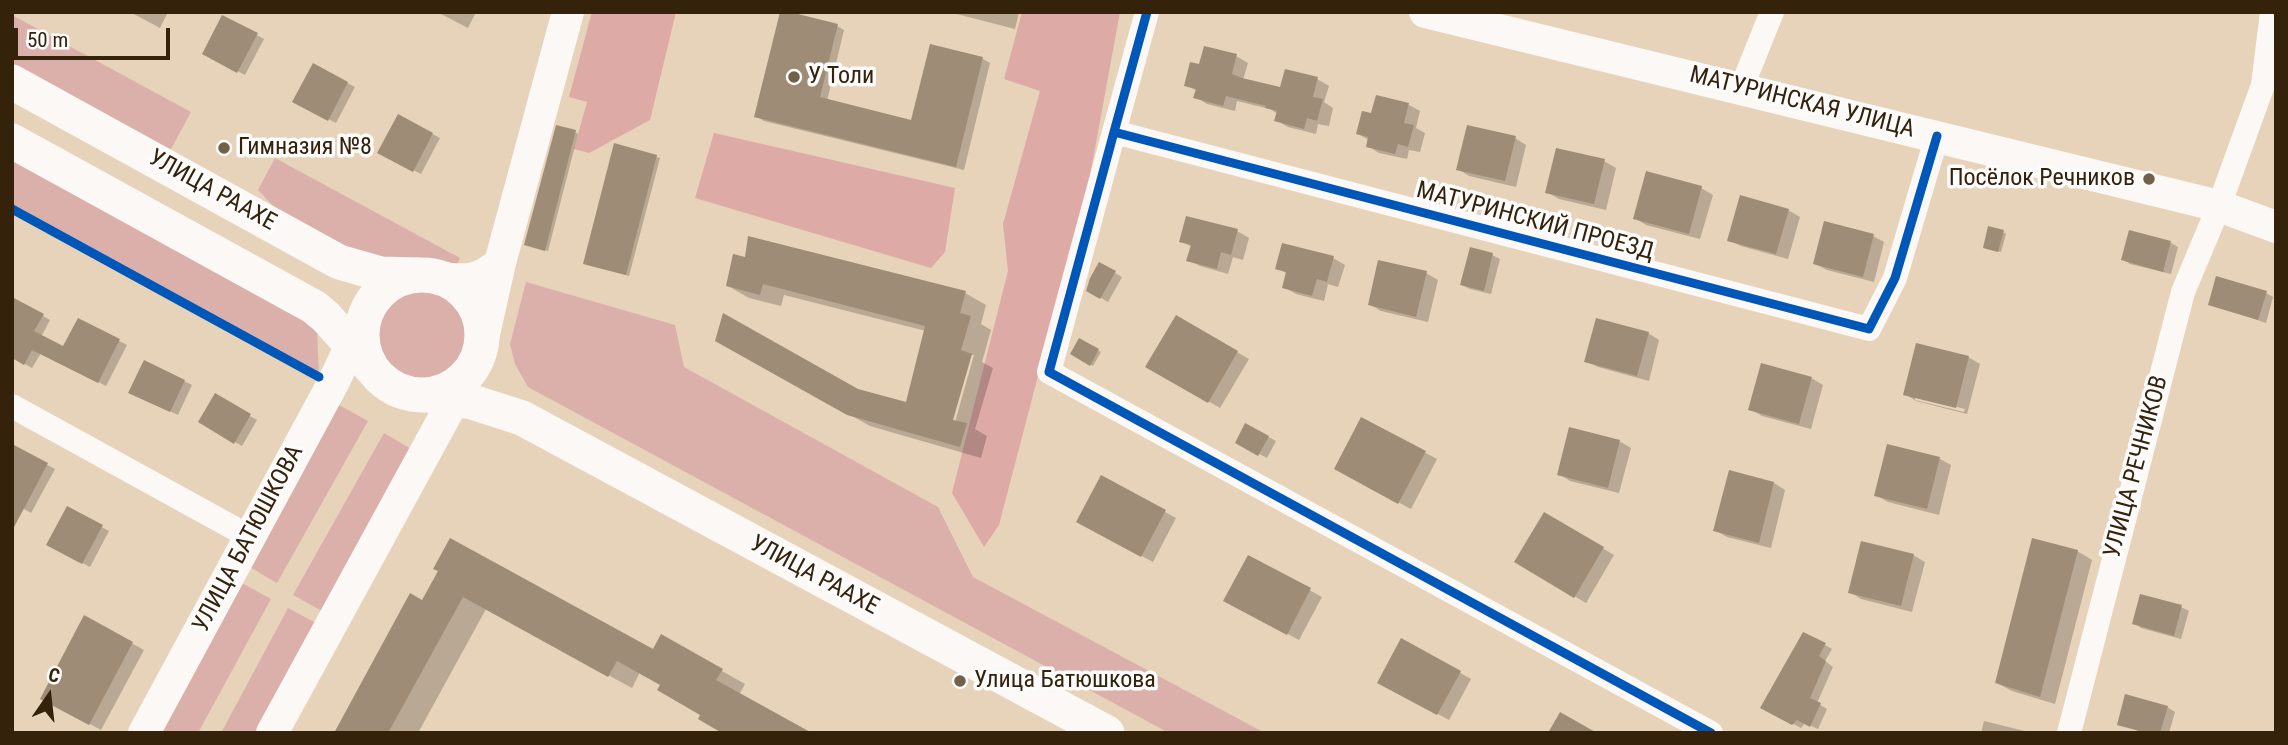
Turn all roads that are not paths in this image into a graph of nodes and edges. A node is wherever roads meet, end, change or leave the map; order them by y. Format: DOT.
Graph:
graph roads {
  1 [pos="568,12"];
  2 [pos="1147,12"];
  3 [pos="1425,12"];
  4 [pos="1772,12"];
  5 [pos="2272,12"];
  6 [pos="12,82"];
  7 [pos="1741,89"];
  8 [pos="1114,132"];
  9 [pos="1937,136"];
  10 [pos="12,141"];
  11 [pos="2219,206"];
  12 [pos="2276,227"];
  13 [pos="500,263"];
  14 [pos="430,277"];
  15 [pos="362,357"];
  16 [pos="457,378"];
  17 [pos="12,406"];
  18 [pos="522,418"];
  19 [pos="250,537"];
  20 [pos="144,733"];
  21 [pos="272,733"];
  22 [pos="1107,733"];
  23 [pos="1711,733"];
  24 [pos="2068,733"];
  1 -- 13 [label="street"];
  2 -- 8 [label="street"];
  3 -- 7 [label="street, МАТУРИНСКАЯ УЛИЦА"];
  4 -- 7 [label="street"];
  5 -- 11 [label="street"];
  6 -- 14 [label="main road, УЛИЦА РААХЕ"];
  7 -- 9 [label="street, МАТУРИНСКАЯ УЛИЦА"];
  8 -- 9 [label="street, МАТУРИНСКИЙ ПРОЕЗД"];
  8 -- 23 [label="street"];
  9 -- 11 [label="street, МАТУРИНСКАЯ УЛИЦА"];
  10 -- 15 [label="main road"];
  11 -- 12 [label="street, МАТУРИНСКАЯ УЛИЦА"];
  11 -- 24 [label="street, УЛИЦА РЕЧНИКОВ"];
  13 -- 14 [label="street"];
  13 -- 16 [label="street"];
  14 -- 15 [label="main road"];
  14 -- 16 [label="main road"];
  15 -- 16 [label="main road"];
  15 -- 19 [label="street, УЛИЦА БАТЮШКОВА"];
  16 -- 18 [label="main road"];
  16 -- 18 [label="main road"];
  16 -- 21 [label="street"];
  17 -- 19 [label="street"];
  18 -- 22 [label="main road, УЛИЦА РААХЕ"];
  19 -- 20 [label="street, УЛИЦА БАТЮШКОВА"];
}
